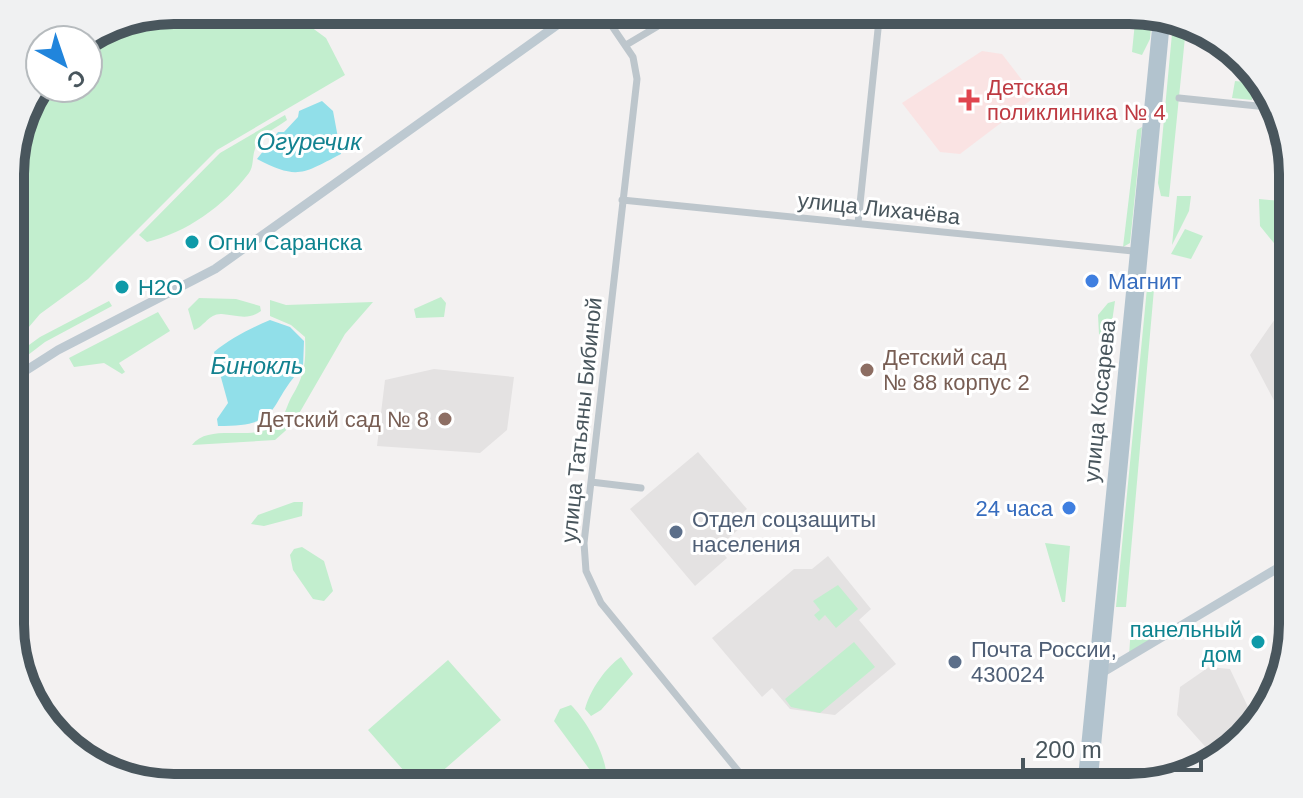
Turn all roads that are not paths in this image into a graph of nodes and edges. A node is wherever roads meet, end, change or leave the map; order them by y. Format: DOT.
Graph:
graph roads {
  1 [pos="558,24"];
  2 [pos="611,24"];
  3 [pos="661,24"];
  4 [pos="879,24"];
  5 [pos="1157,27"];
  6 [pos="1164,28"];
  7 [pos="626,45"];
  8 [pos="1179,98"];
  9 [pos="1263,107"];
  10 [pos="622,200"];
  11 [pos="858,223"];
  12 [pos="1138,252"];
  13 [pos="24,372"];
  14 [pos="591,482"];
  15 [pos="641,488"];
  16 [pos="1279,567"];
  17 [pos="1099,670"];
  18 [pos="741,774"];
  19 [pos="1084,774"];
  20 [pos="1093,774"];
  1 -- 13 [label="main road"];
  2 -- 7 [label="street, улица Татьяны Бибиной"];
  3 -- 7 [label="street"];
  4 -- 11 [label="street"];
  5 -- 12 [label="main road, улица Косарева"];
  6 -- 12 [label="main road, улица Косарева"];
  7 -- 10 [label="street, улица Татьяны Бибиной"];
  8 -- 9 [label="street"];
  10 -- 11 [label="street, улица Лихачёва"];
  10 -- 14 [label="street, улица Татьяны Бибиной"];
  11 -- 12 [label="street, улица Лихачёва"];
  12 -- 17 [label="main road, улица Косарева"];
  14 -- 15 [label="street"];
  14 -- 18 [label="street, улица Татьяны Бибиной"];
  16 -- 17 [label="main road"];
  17 -- 19 [label="main road, улица Косарева"];
  17 -- 20 [label="main road, улица Косарева"];
}
